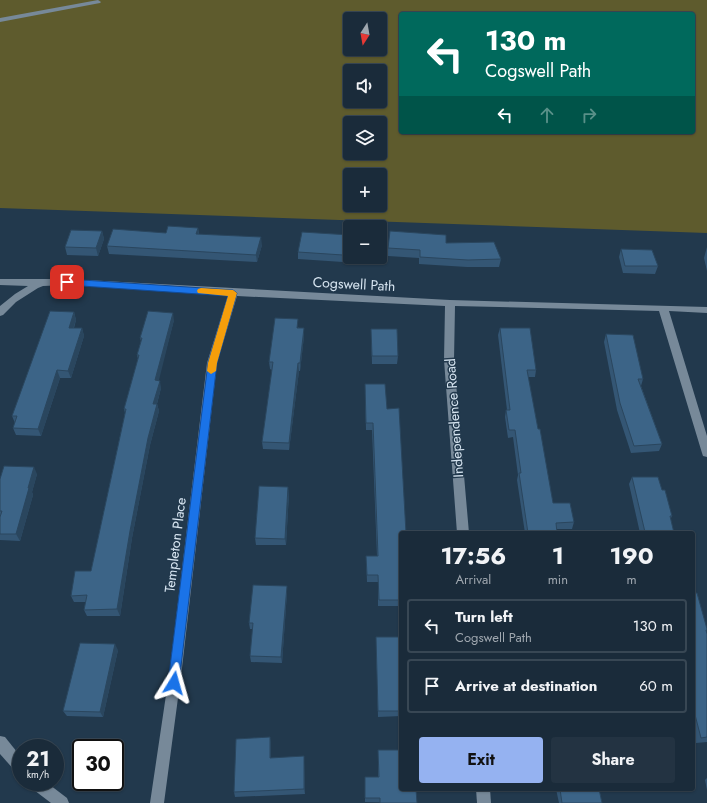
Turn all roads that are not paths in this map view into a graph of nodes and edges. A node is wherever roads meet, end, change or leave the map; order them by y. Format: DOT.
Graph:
graph roads {
  1 [pos="62,0"];
  2 [pos="98,2"];
  3 [pos="66,8"];
  4 [pos="0,20"];
  5 [pos="0,282"];
  6 [pos="41,283"];
  7 [pos="233,293"];
  8 [pos="450,303"];
  9 [pos="664,308"];
  10 [pos="707,310"];
  11 [pos="0,313"];
  12 [pos="707,453"];
  13 [pos="463,531"];
  14 [pos="0,742"];
  15 [pos="12,757"];
  16 [pos="47,791"];
  17 [pos="483,791"];
  18 [pos="62,803"];
  19 [pos="157,803"];
  20 [pos="484,803"];
  1 -- 3 [label="street"];
  2 -- 3 [label="street"];
  3 -- 4 [label="street"];
  5 -- 6 [label="street, Cogswell Path"];
  6 -- 7 [label="street, Cogswell Path"];
  6 -- 11 [label="street"];
  7 -- 8 [label="street, Cogswell Path"];
  7 -- 19 [label="street, Templeton Place"];
  8 -- 9 [label="street, Cogswell Path"];
  8 -- 13 [label="street, Independence Road"];
  9 -- 10 [label="street, Cogswell Path"];
  9 -- 12 [label="street"];
  14 -- 15 [label="street"];
  16 -- 18 [label="street"];
  17 -- 20 [label="street"];
}
